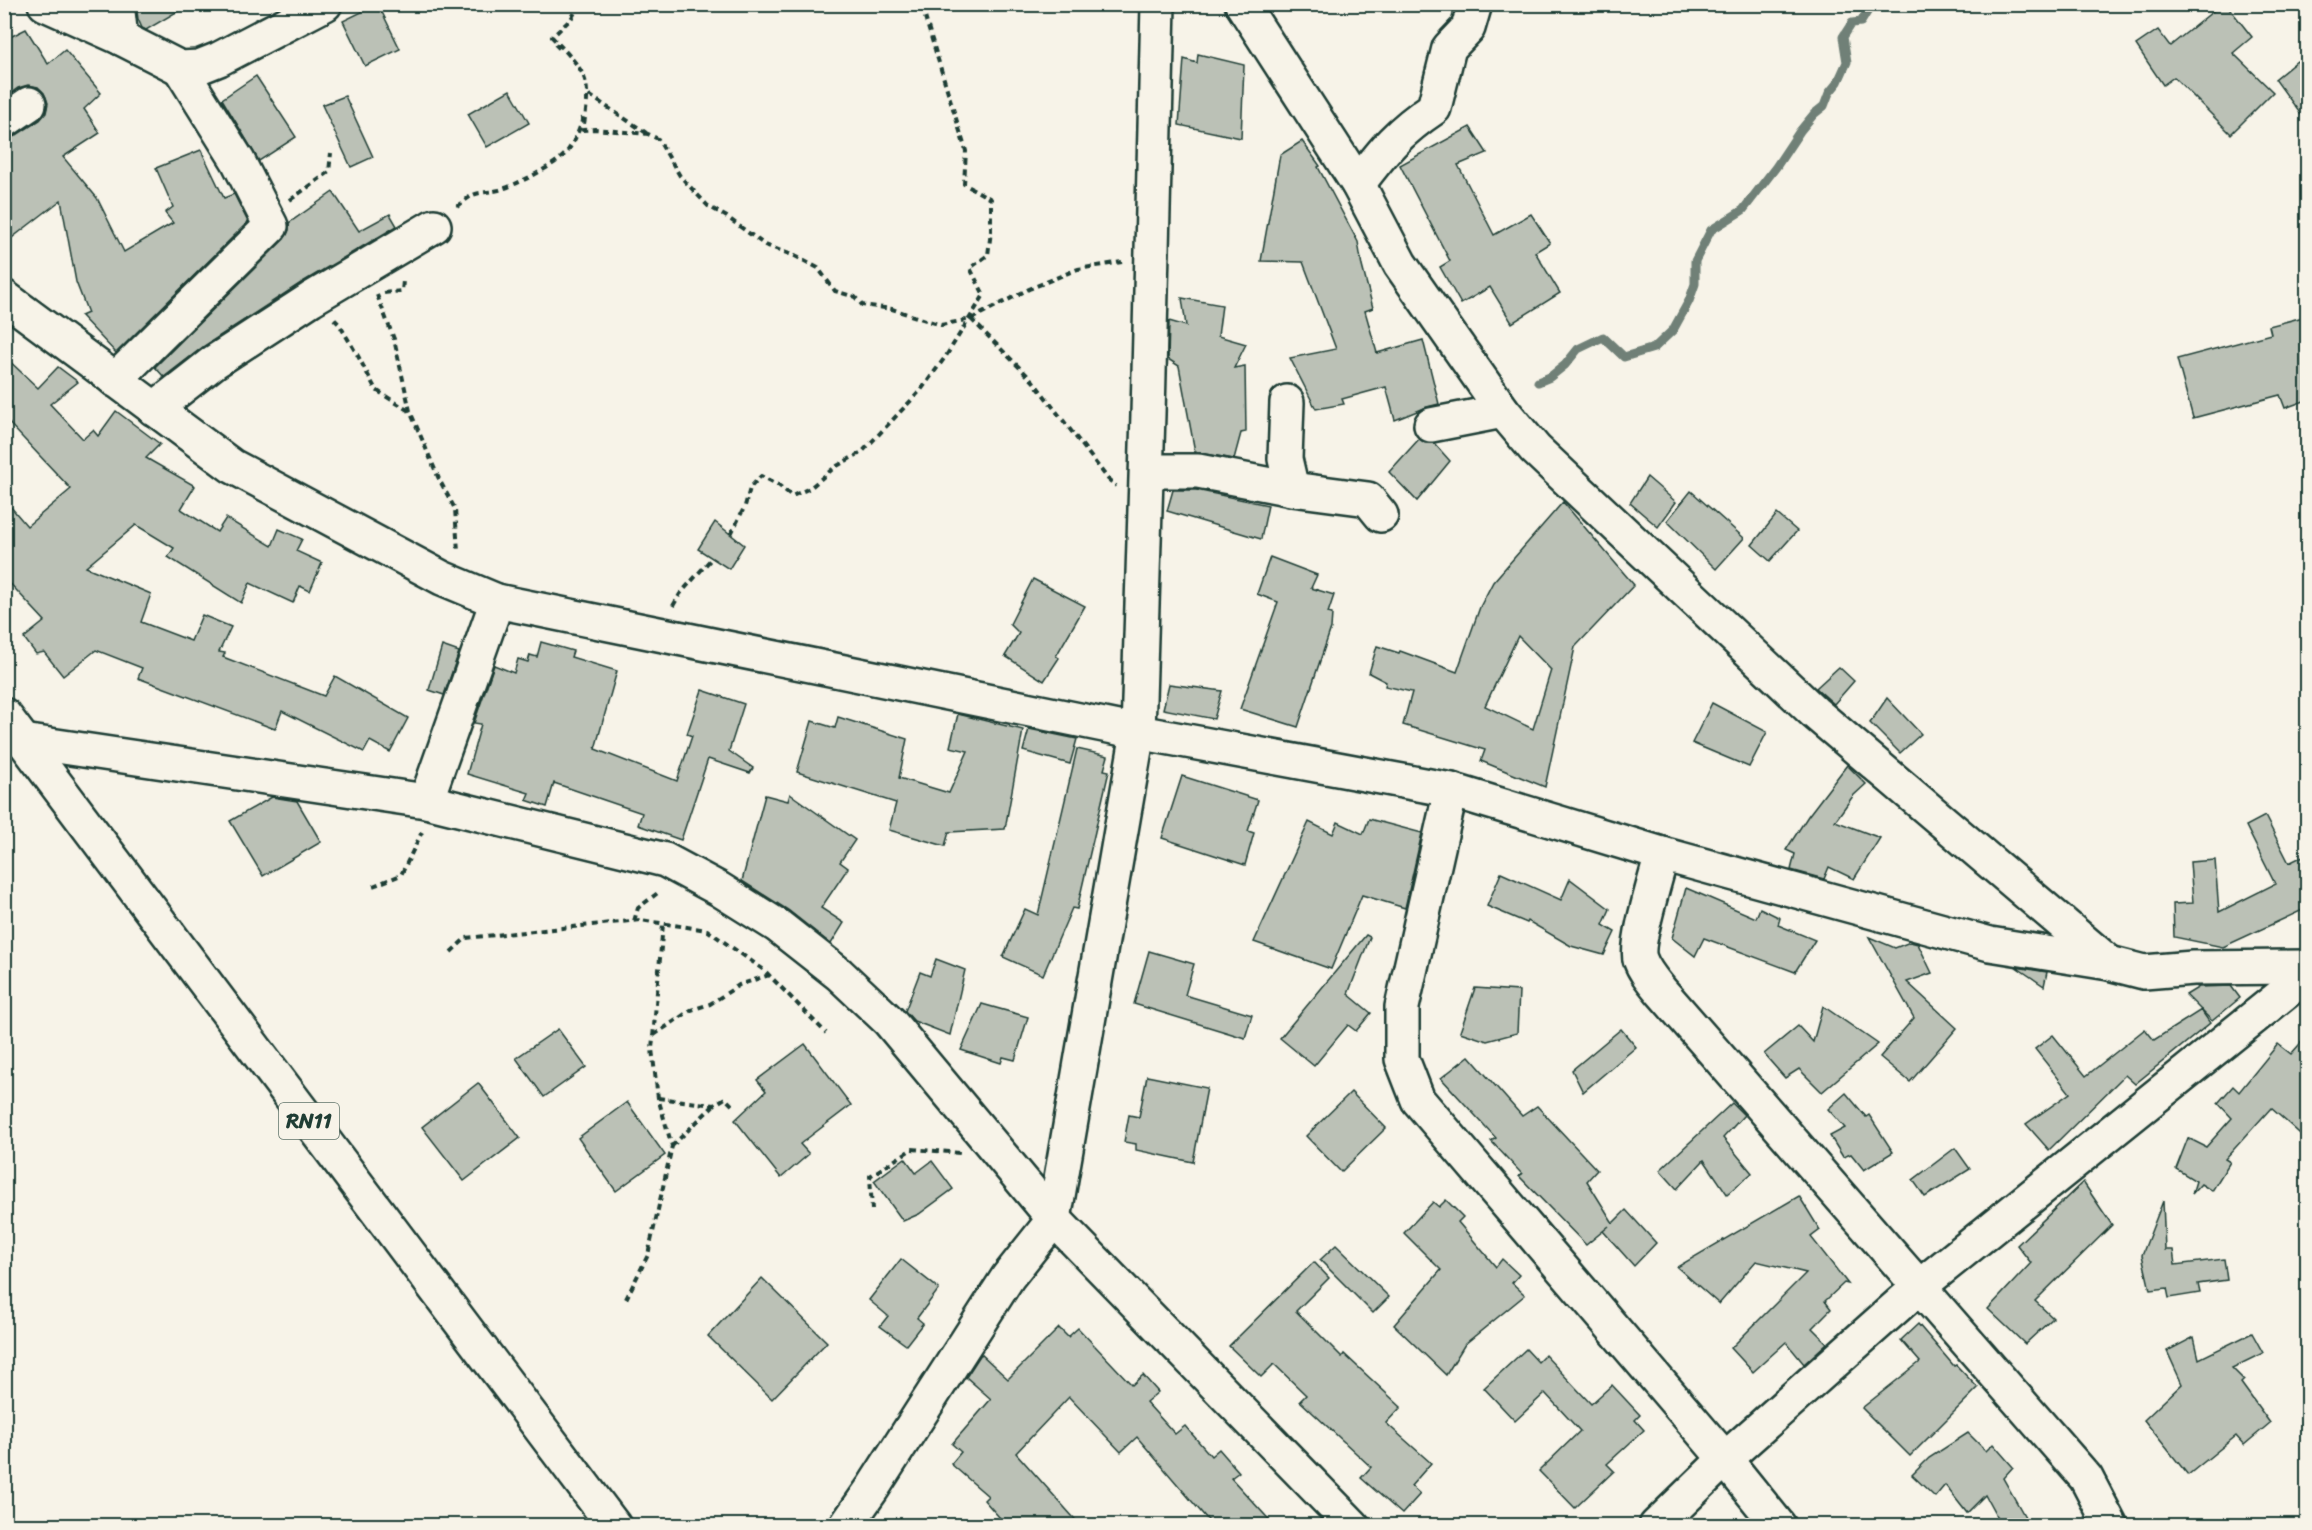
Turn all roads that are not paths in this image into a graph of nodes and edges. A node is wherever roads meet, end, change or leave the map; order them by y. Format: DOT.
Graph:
graph roads {
  1 [pos="45,4"];
  2 [pos="117,4"];
  3 [pos="325,4"];
  4 [pos="1158,4"];
  5 [pos="1242,4"];
  6 [pos="1475,4"];
  7 [pos="121,38"];
  8 [pos="180,68"];
  9 [pos="1358,184"];
  10 [pos="434,226"];
  11 [pos="4,297"];
  12 [pos="115,380"];
  13 [pos="1287,402"];
  14 [pos="153,409"];
  15 [pos="1503,411"];
  16 [pos="1431,425"];
  17 [pos="1146,471"];
  18 [pos="1292,489"];
  19 [pos="1381,515"];
  20 [pos="497,601"];
  21 [pos="14,728"];
  22 [pos="1138,732"];
  23 [pos="1452,790"];
  24 [pos="429,802"];
  25 [pos="1662,854"];
  26 [pos="2109,963"];
  27 [pos="2307,967"];
  28 [pos="2307,974"];
  29 [pos="1054,1219"];
  30 [pos="1920,1286"];
  31 [pos="1725,1459"];
  32 [pos="614,1526"];
  33 [pos="846,1526"];
  34 [pos="1353,1526"];
  35 [pos="1656,1526"];
  36 [pos="1779,1526"];
  37 [pos="2112,1526"];
  1 -- 7 [label="street"];
  2 -- 7 [label="street"];
  3 -- 8 [label="street"];
  4 -- 17 [label="street"];
  5 -- 9 [label="street"];
  6 -- 9 [label="street"];
  7 -- 8 [label="street"];
  8 -- 12 [label="street"];
  9 -- 15 [label="street"];
  10 -- 14 [label="street"];
  11 -- 12 [label="street"];
  12 -- 14 [label="street"];
  13 -- 18 [label="street"];
  14 -- 20 [label="street"];
  15 -- 16 [label="street"];
  15 -- 26 [label="street"];
  17 -- 18 [label="street"];
  17 -- 22 [label="street"];
  18 -- 19 [label="street"];
  20 -- 22 [label="street"];
  20 -- 24 [label="street"];
  21 -- 24 [label="street"];
  21 -- 32 [label="street, RN11"];
  22 -- 23 [label="street"];
  22 -- 29 [label="street"];
  23 -- 25 [label="street"];
  23 -- 31 [label="street"];
  24 -- 29 [label="street"];
  25 -- 26 [label="street"];
  25 -- 30 [label="street"];
  26 -- 27 [label="street"];
  28 -- 30 [label="street"];
  29 -- 33 [label="street"];
  29 -- 34 [label="street"];
  30 -- 31 [label="street"];
  30 -- 37 [label="street"];
  31 -- 35 [label="street"];
  31 -- 36 [label="street"];
}
